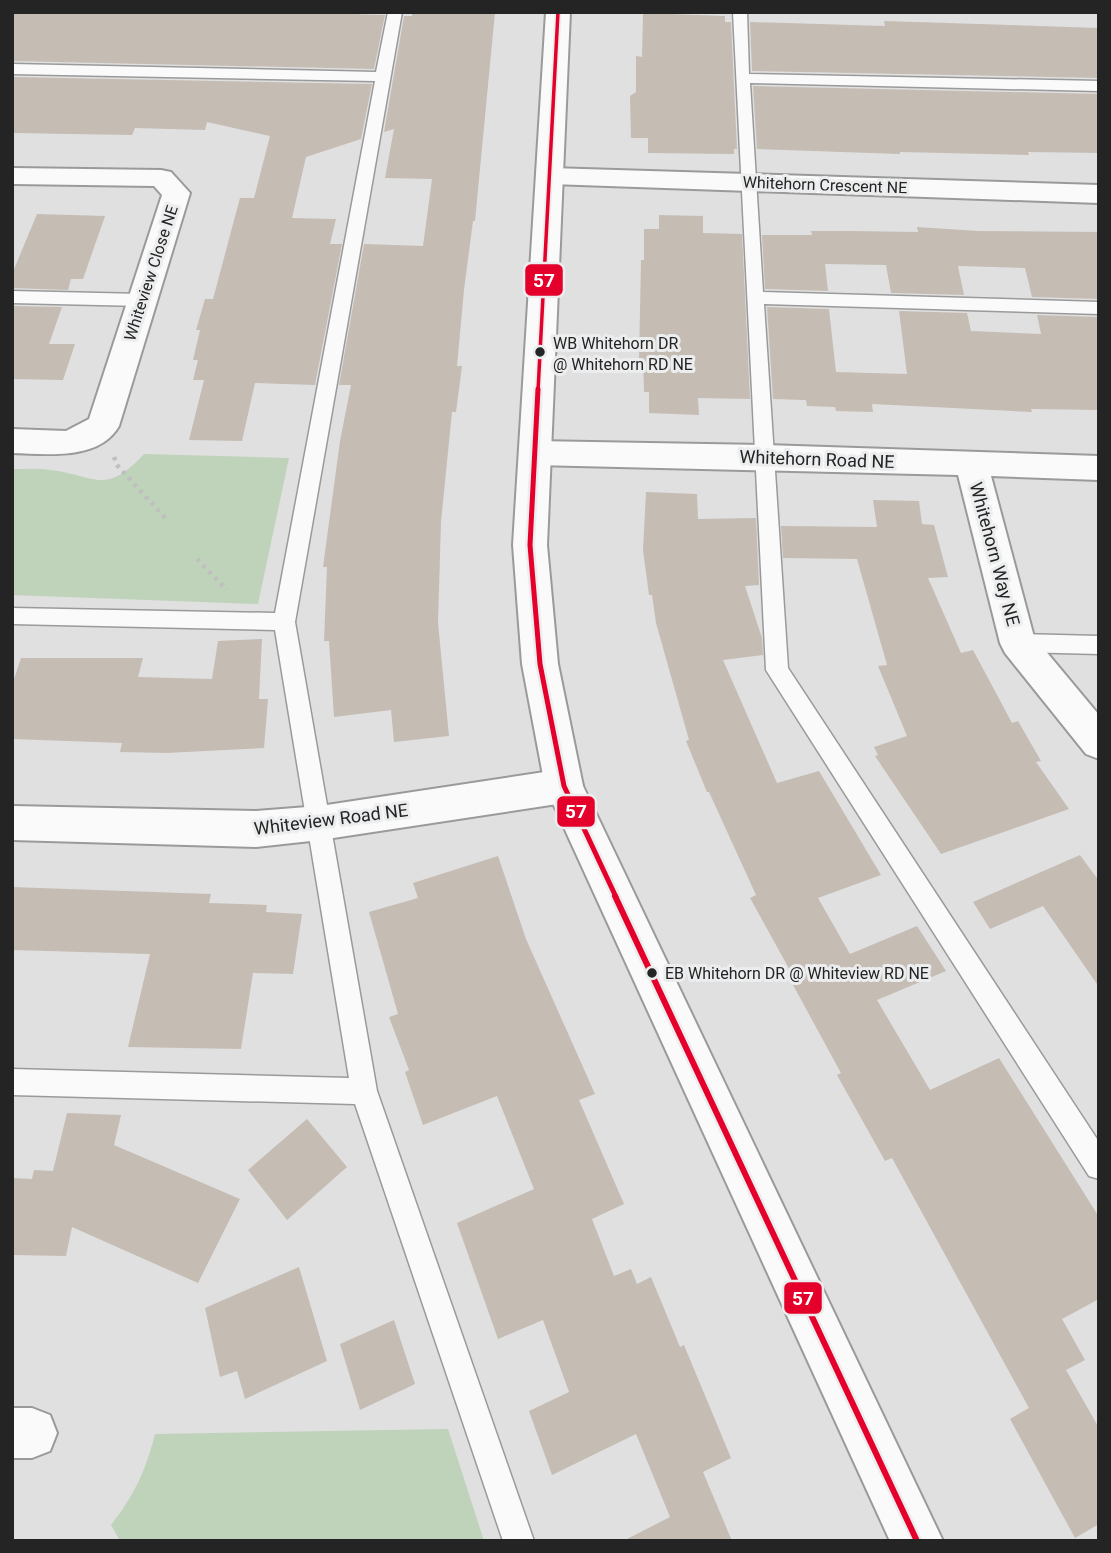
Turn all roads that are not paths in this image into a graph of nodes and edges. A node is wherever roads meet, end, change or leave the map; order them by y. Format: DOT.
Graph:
graph roads {
  1 [pos="395,12"];
  2 [pos="558,12"];
  3 [pos="740,12"];
  4 [pos="12,69"];
  5 [pos="384,78"];
  6 [pos="742,78"];
  7 [pos="1099,86"];
  8 [pos="12,176"];
  9 [pos="551,176"];
  10 [pos="746,182"];
  11 [pos="1099,194"];
  12 [pos="12,297"];
  13 [pos="755,298"];
  14 [pos="142,300"];
  15 [pos="1099,308"];
  16 [pos="12,442"];
  17 [pos="535,453"];
  18 [pos="766,457"];
  19 [pos="971,463"];
  20 [pos="1099,468"];
  21 [pos="12,616"];
  22 [pos="284,622"];
  23 [pos="1018,643"];
  24 [pos="1099,645"];
  25 [pos="1099,743"];
  26 [pos="564,786"];
  27 [pos="12,823"];
  28 [pos="320,823"];
  29 [pos="12,1082"];
  30 [pos="363,1091"];
  31 [pos="1099,1166"];
  32 [pos="519,1541"];
  33 [pos="917,1541"];
  1 -- 5 [label="lane"];
  2 -- 9 [label="street"];
  3 -- 6 [label="lane"];
  4 -- 5 [label="lane"];
  5 -- 22 [label="lane"];
  6 -- 7 [label="lane"];
  6 -- 10 [label="lane"];
  8 -- 14 [label="street, Whiteview Close NE"];
  9 -- 10 [label="street, Whitehorn Crescent NE"];
  9 -- 17 [label="street"];
  10 -- 11 [label="street, Whitehorn Crescent NE"];
  10 -- 13 [label="lane"];
  12 -- 14 [label="lane"];
  13 -- 15 [label="lane"];
  13 -- 18 [label="lane"];
  14 -- 16 [label="street, Whiteview Close NE"];
  17 -- 18 [label="street, Whitehorn Road NE"];
  17 -- 26 [label="street"];
  18 -- 19 [label="street, Whitehorn Road NE"];
  18 -- 31 [label="lane"];
  19 -- 20 [label="street, Whitehorn Road NE"];
  19 -- 23 [label="street, Whitehorn Way NE"];
  21 -- 22 [label="lane"];
  22 -- 28 [label="lane"];
  23 -- 24 [label="lane"];
  23 -- 25 [label="street, Whitehorn Way NE"];
  26 -- 28 [label="street, Whiteview Road NE"];
  26 -- 33 [label="street"];
  27 -- 28 [label="street, Whiteview Road NE"];
  28 -- 30 [label="lane"];
  29 -- 30 [label="lane"];
  30 -- 32 [label="lane"];
}
